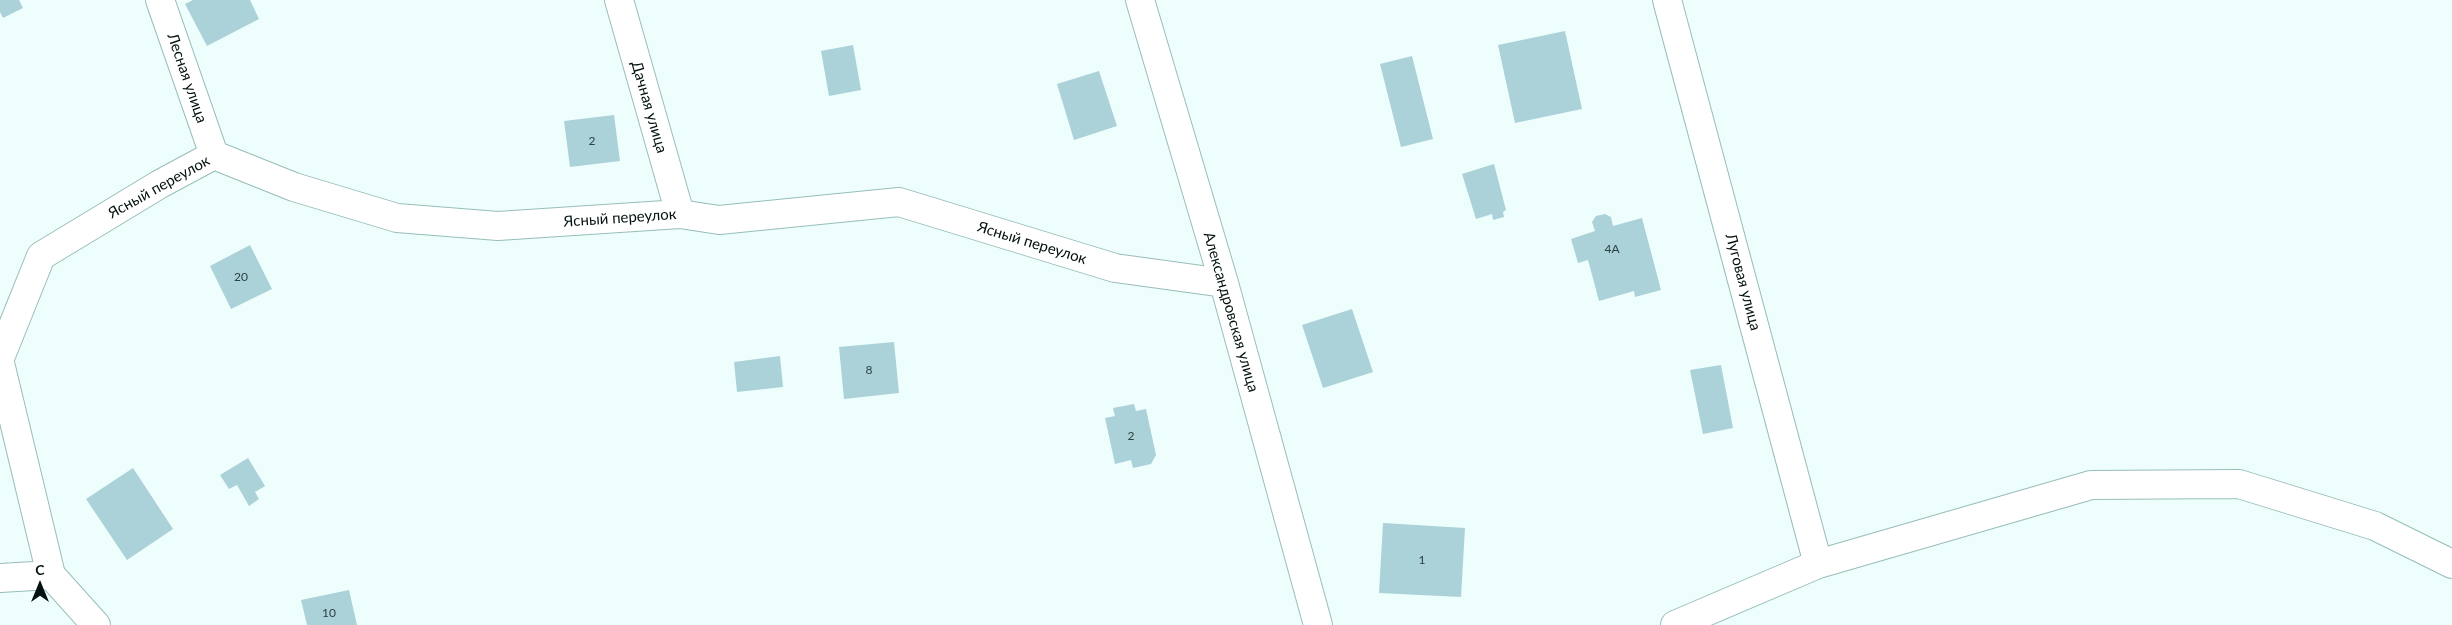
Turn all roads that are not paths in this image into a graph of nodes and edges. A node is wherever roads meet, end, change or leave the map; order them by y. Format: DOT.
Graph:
graph roads {
  1 [pos="160,0"];
  2 [pos="619,0"];
  3 [pos="1140,0"];
  4 [pos="1667,0"];
  5 [pos="214,155"];
  6 [pos="680,214"];
  7 [pos="1224,283"];
  8 [pos="0,358"];
  9 [pos="0,363"];
  10 [pos="1818,564"];
  11 [pos="2452,564"];
  12 [pos="51,575"];
  13 [pos="0,578"];
  14 [pos="96,625"];
  15 [pos="1318,625"];
  16 [pos="1675,625"];
  1 -- 5 [label="street, Лесная улица"];
  2 -- 6 [label="street, Дачная улица"];
  3 -- 7 [label="street, Александровская улица"];
  4 -- 10 [label="street, Луговая улица"];
  5 -- 6 [label="street, Ясный переулок"];
  5 -- 8 [label="street, Ясный переулок"];
  6 -- 7 [label="street, Ясный переулок"];
  7 -- 15 [label="street, Александровская улица"];
  9 -- 12 [label="street"];
  10 -- 11 [label="street"];
  10 -- 16 [label="street"];
  12 -- 13 [label="street"];
  12 -- 14 [label="street"];
}
